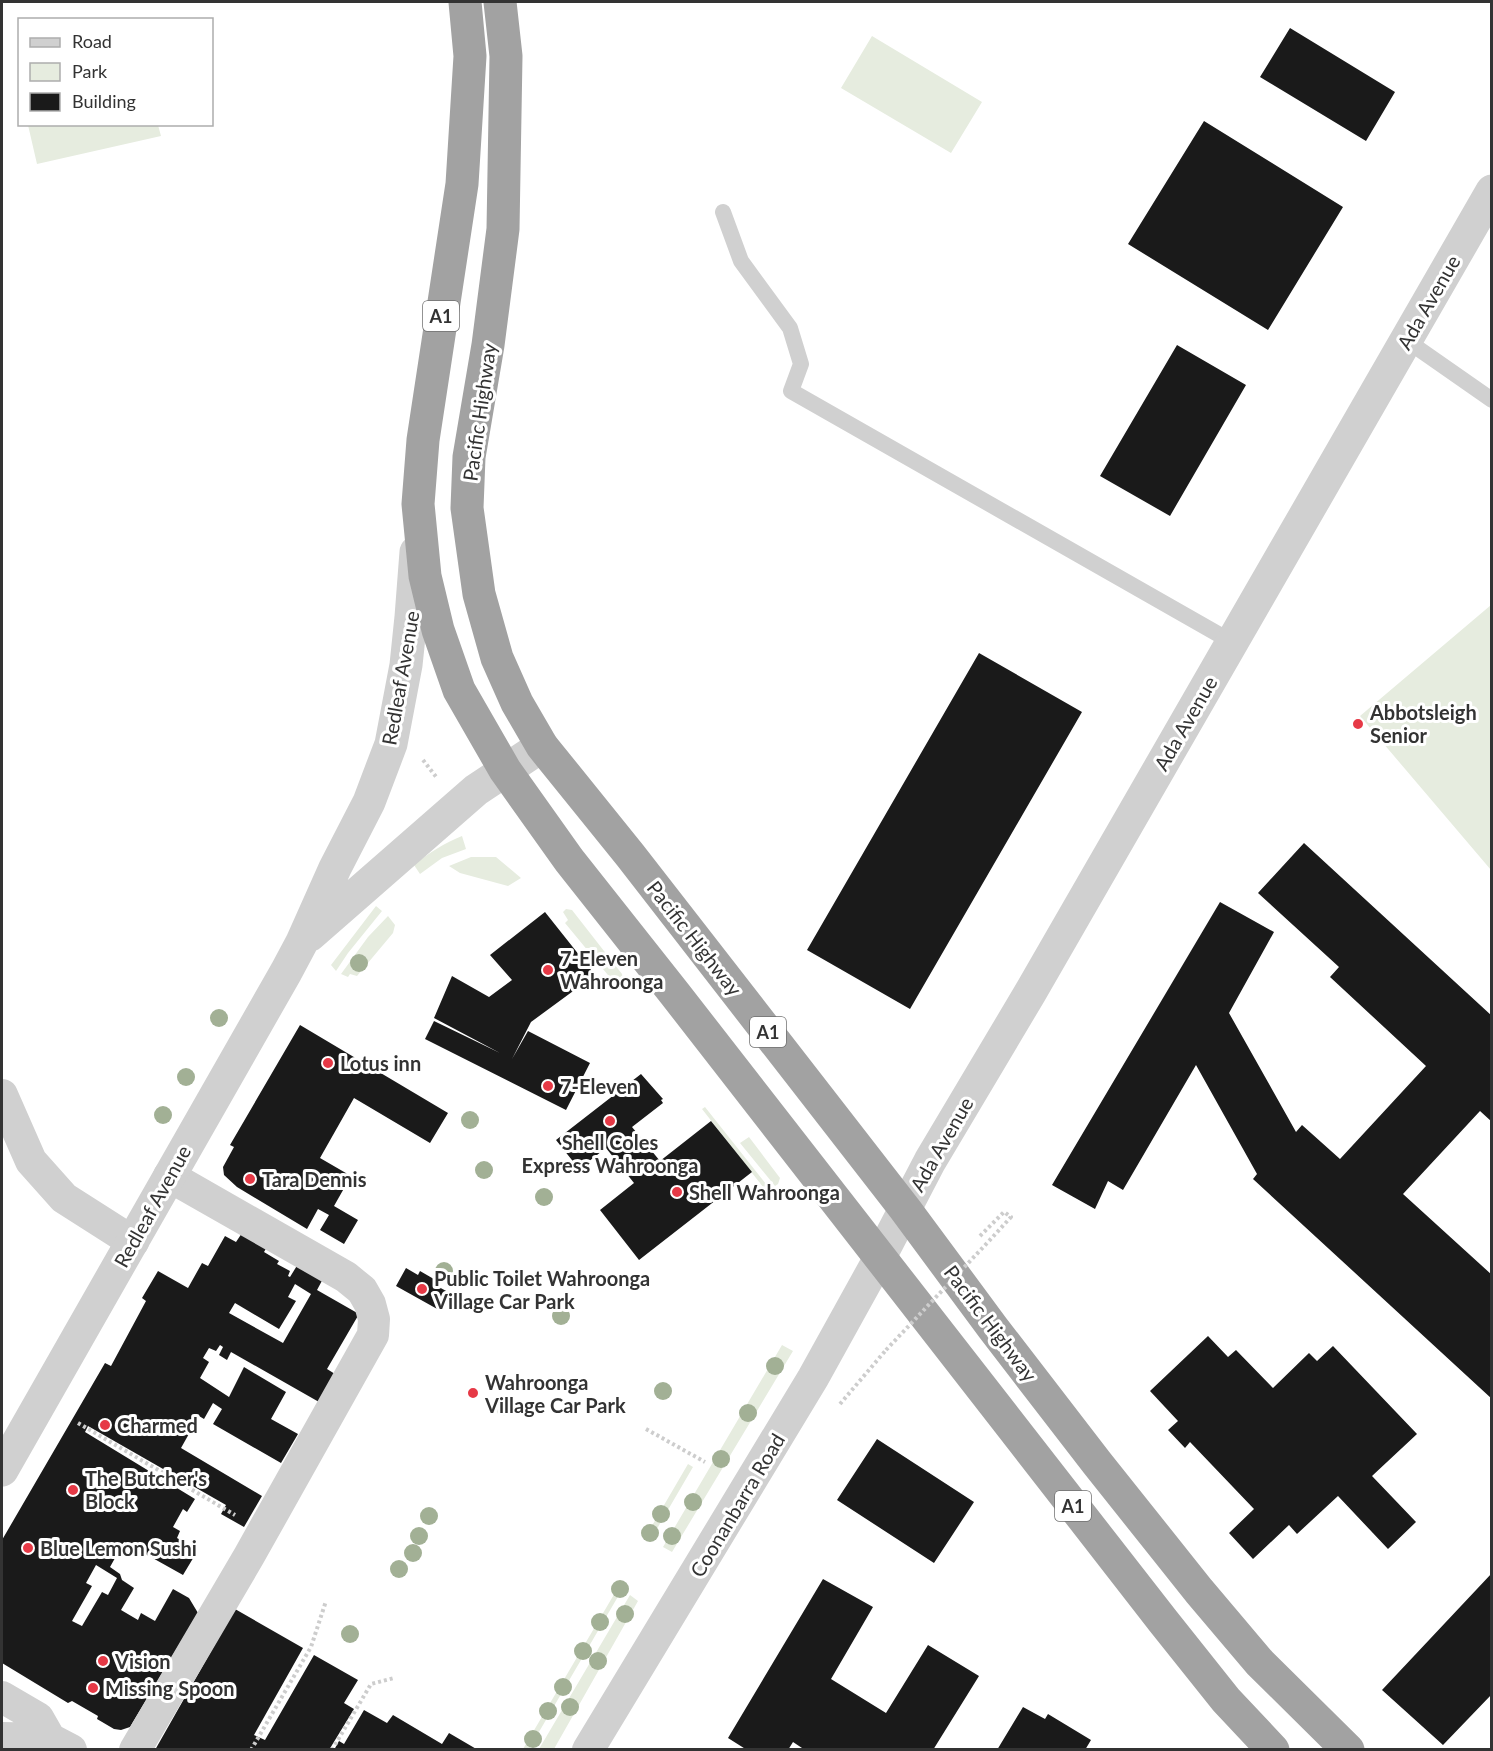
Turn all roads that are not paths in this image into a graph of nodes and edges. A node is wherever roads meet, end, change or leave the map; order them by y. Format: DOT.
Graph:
graph roads {
  1 [pos="465,2"];
  2 [pos="500,2"];
  3 [pos="1491,191"];
  4 [pos="723,212"];
  5 [pos="1406,340"];
  6 [pos="1491,400"];
  7 [pos="418,504"];
  8 [pos="1232,642"];
  9 [pos="542,746"];
  10 [pos="505,770"];
  11 [pos="302,942"];
  12 [pos="2,1095"];
  13 [pos="169,1176"];
  14 [pos="905,1209"];
  15 [pos="133,1242"];
  16 [pos="880,1257"];
  17 [pos="2,1470"];
  18 [pos="2,1697"];
  19 [pos="2,1738"];
  20 [pos="60,1744"];
  21 [pos="135,1749"];
  22 [pos="588,1749"];
  23 [pos="1273,1749"];
  24 [pos="1348,1749"];
  1 -- 7 [label="highway, A1"];
  2 -- 9 [label="highway, Pacific Highway / A1"];
  3 -- 5 [label="street, Ada Avenue"];
  4 -- 8 [label="lane"];
  5 -- 6 [label="lane"];
  5 -- 8 [label="street, Ada Avenue"];
  7 -- 10 [label="highway, A1"];
  7 -- 11 [label="street, Redleaf Avenue"];
  8 -- 14 [label="street, Ada Avenue"];
  9 -- 10 [label="street, Redleaf Avenue"];
  9 -- 14 [label="highway, Pacific Highway / A1"];
  10 -- 11 [label="street, Redleaf Avenue"];
  10 -- 16 [label="highway, A1"];
  11 -- 13 [label="street, Redleaf Avenue"];
  12 -- 15 [label="street"];
  13 -- 15 [label="street, Redleaf Avenue"];
  13 -- 21 [label="street"];
  14 -- 16 [label="street, Ada Avenue"];
  14 -- 24 [label="highway, Pacific Highway / A1"];
  15 -- 17 [label="street, Redleaf Avenue"];
  16 -- 22 [label="street, Coonanbarra Road"];
  16 -- 23 [label="highway, A1"];
  18 -- 20 [label="street"];
  19 -- 20 [label="street"];
}
